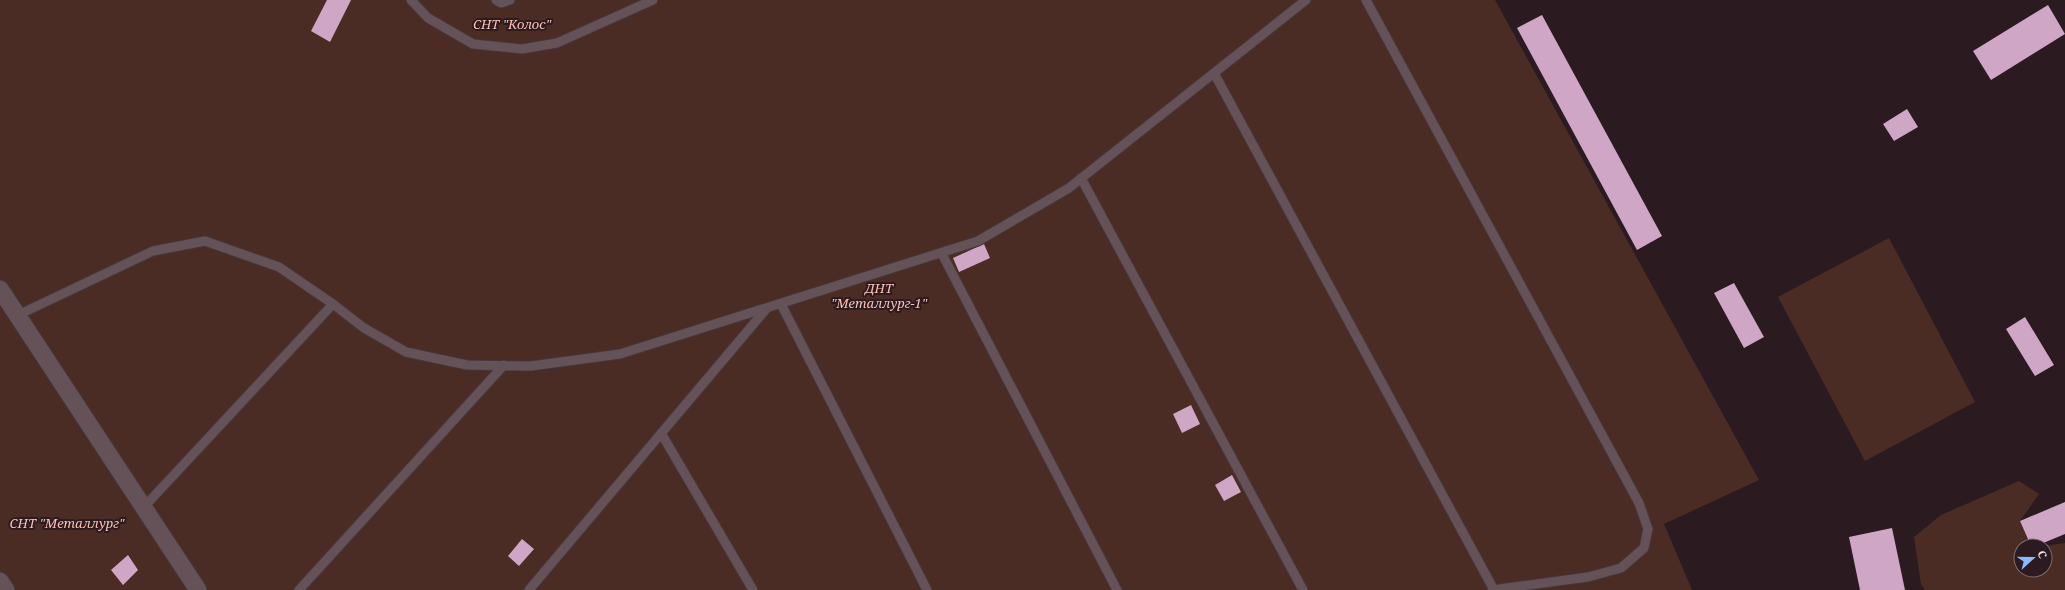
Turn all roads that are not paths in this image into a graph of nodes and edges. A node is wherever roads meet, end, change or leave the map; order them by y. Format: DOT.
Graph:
graph roads {
  1 [pos="411,0"];
  2 [pos="496,0"];
  3 [pos="510,0"];
  4 [pos="653,0"];
  5 [pos="1306,0"];
  6 [pos="1366,0"];
  7 [pos="1214,73"];
  8 [pos="1081,178"];
  9 [pos="942,254"];
  10 [pos="0,289"];
  11 [pos="333,304"];
  12 [pos="781,304"];
  13 [pos="767,308"];
  14 [pos="18,315"];
  15 [pos="504,365"];
  16 [pos="661,433"];
  17 [pos="144,507"];
  18 [pos="0,581"];
  19 [pos="6,590"];
  20 [pos="198,590"];
  21 [pos="299,590"];
  22 [pos="529,590"];
  23 [pos="753,590"];
  24 [pos="927,590"];
  25 [pos="1117,590"];
  26 [pos="1303,590"];
  27 [pos="1493,590"];
  1 -- 4 [label="lane"];
  2 -- 3 [label="lane"];
  5 -- 7 [label="lane"];
  6 -- 27 [label="lane"];
  7 -- 8 [label="lane"];
  7 -- 27 [label="lane"];
  8 -- 9 [label="lane"];
  8 -- 26 [label="lane"];
  9 -- 12 [label="lane"];
  9 -- 25 [label="lane"];
  10 -- 14 [label="street"];
  11 -- 14 [label="lane"];
  11 -- 15 [label="lane"];
  11 -- 17 [label="lane"];
  12 -- 13 [label="lane"];
  12 -- 24 [label="lane"];
  13 -- 15 [label="lane"];
  13 -- 16 [label="lane"];
  14 -- 17 [label="street"];
  15 -- 21 [label="lane"];
  16 -- 22 [label="lane"];
  16 -- 23 [label="lane"];
  17 -- 20 [label="street"];
  18 -- 19 [label="street"];
}
